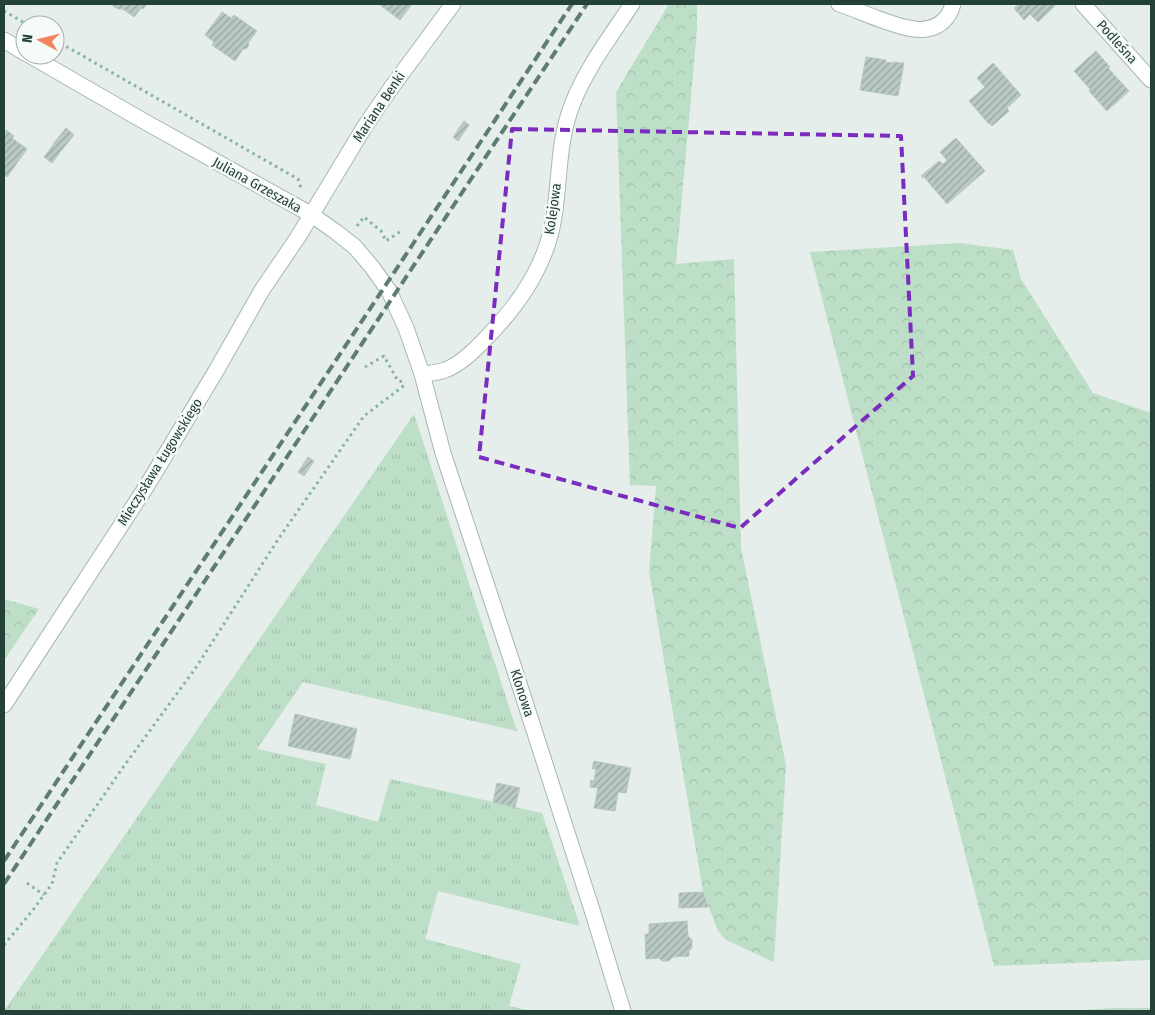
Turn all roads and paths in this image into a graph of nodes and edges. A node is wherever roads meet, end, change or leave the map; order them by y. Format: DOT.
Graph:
graph roads {
  1 [pos="453,4"];
  2 [pos="632,4"];
  3 [pos="953,4"];
  4 [pos="1083,4"];
  5 [pos="844,6"];
  6 [pos="4,11"];
  7 [pos="15,17"];
  8 [pos="4,40"];
  9 [pos="65,46"];
  10 [pos="15,47"];
  11 [pos="46,65"];
  12 [pos="1151,80"];
  13 [pos="301,192"];
  14 [pos="312,215"];
  15 [pos="357,227"];
  16 [pos="401,232"];
  17 [pos="365,367"];
  18 [pos="422,374"];
  19 [pos="4,705"];
  20 [pos="27,882"];
  21 [pos="44,894"];
  22 [pos="4,945"];
  23 [pos="623,1011"];
  1 -- 14 [label="street, Mariana Benki"];
  2 -- 18 [label="street, Kolejowa"];
  3 -- 5 [label="street"];
  4 -- 12 [label="street, Podleśna"];
  6 -- 7 [label="path"];
  8 -- 10 [label="street"];
  9 -- 13 [label="path"];
  11 -- 14 [label="street, Juliana Grzeszaka"];
  14 -- 18 [label="street, Juliana Grzeszaka"];
  14 -- 19 [label="street, Mieczysława Ługowskiego"];
  15 -- 16 [label="path"];
  17 -- 21 [label="path"];
  18 -- 23 [label="street, Klonowa"];
  20 -- 21 [label="path"];
  21 -- 22 [label="path"];
}
